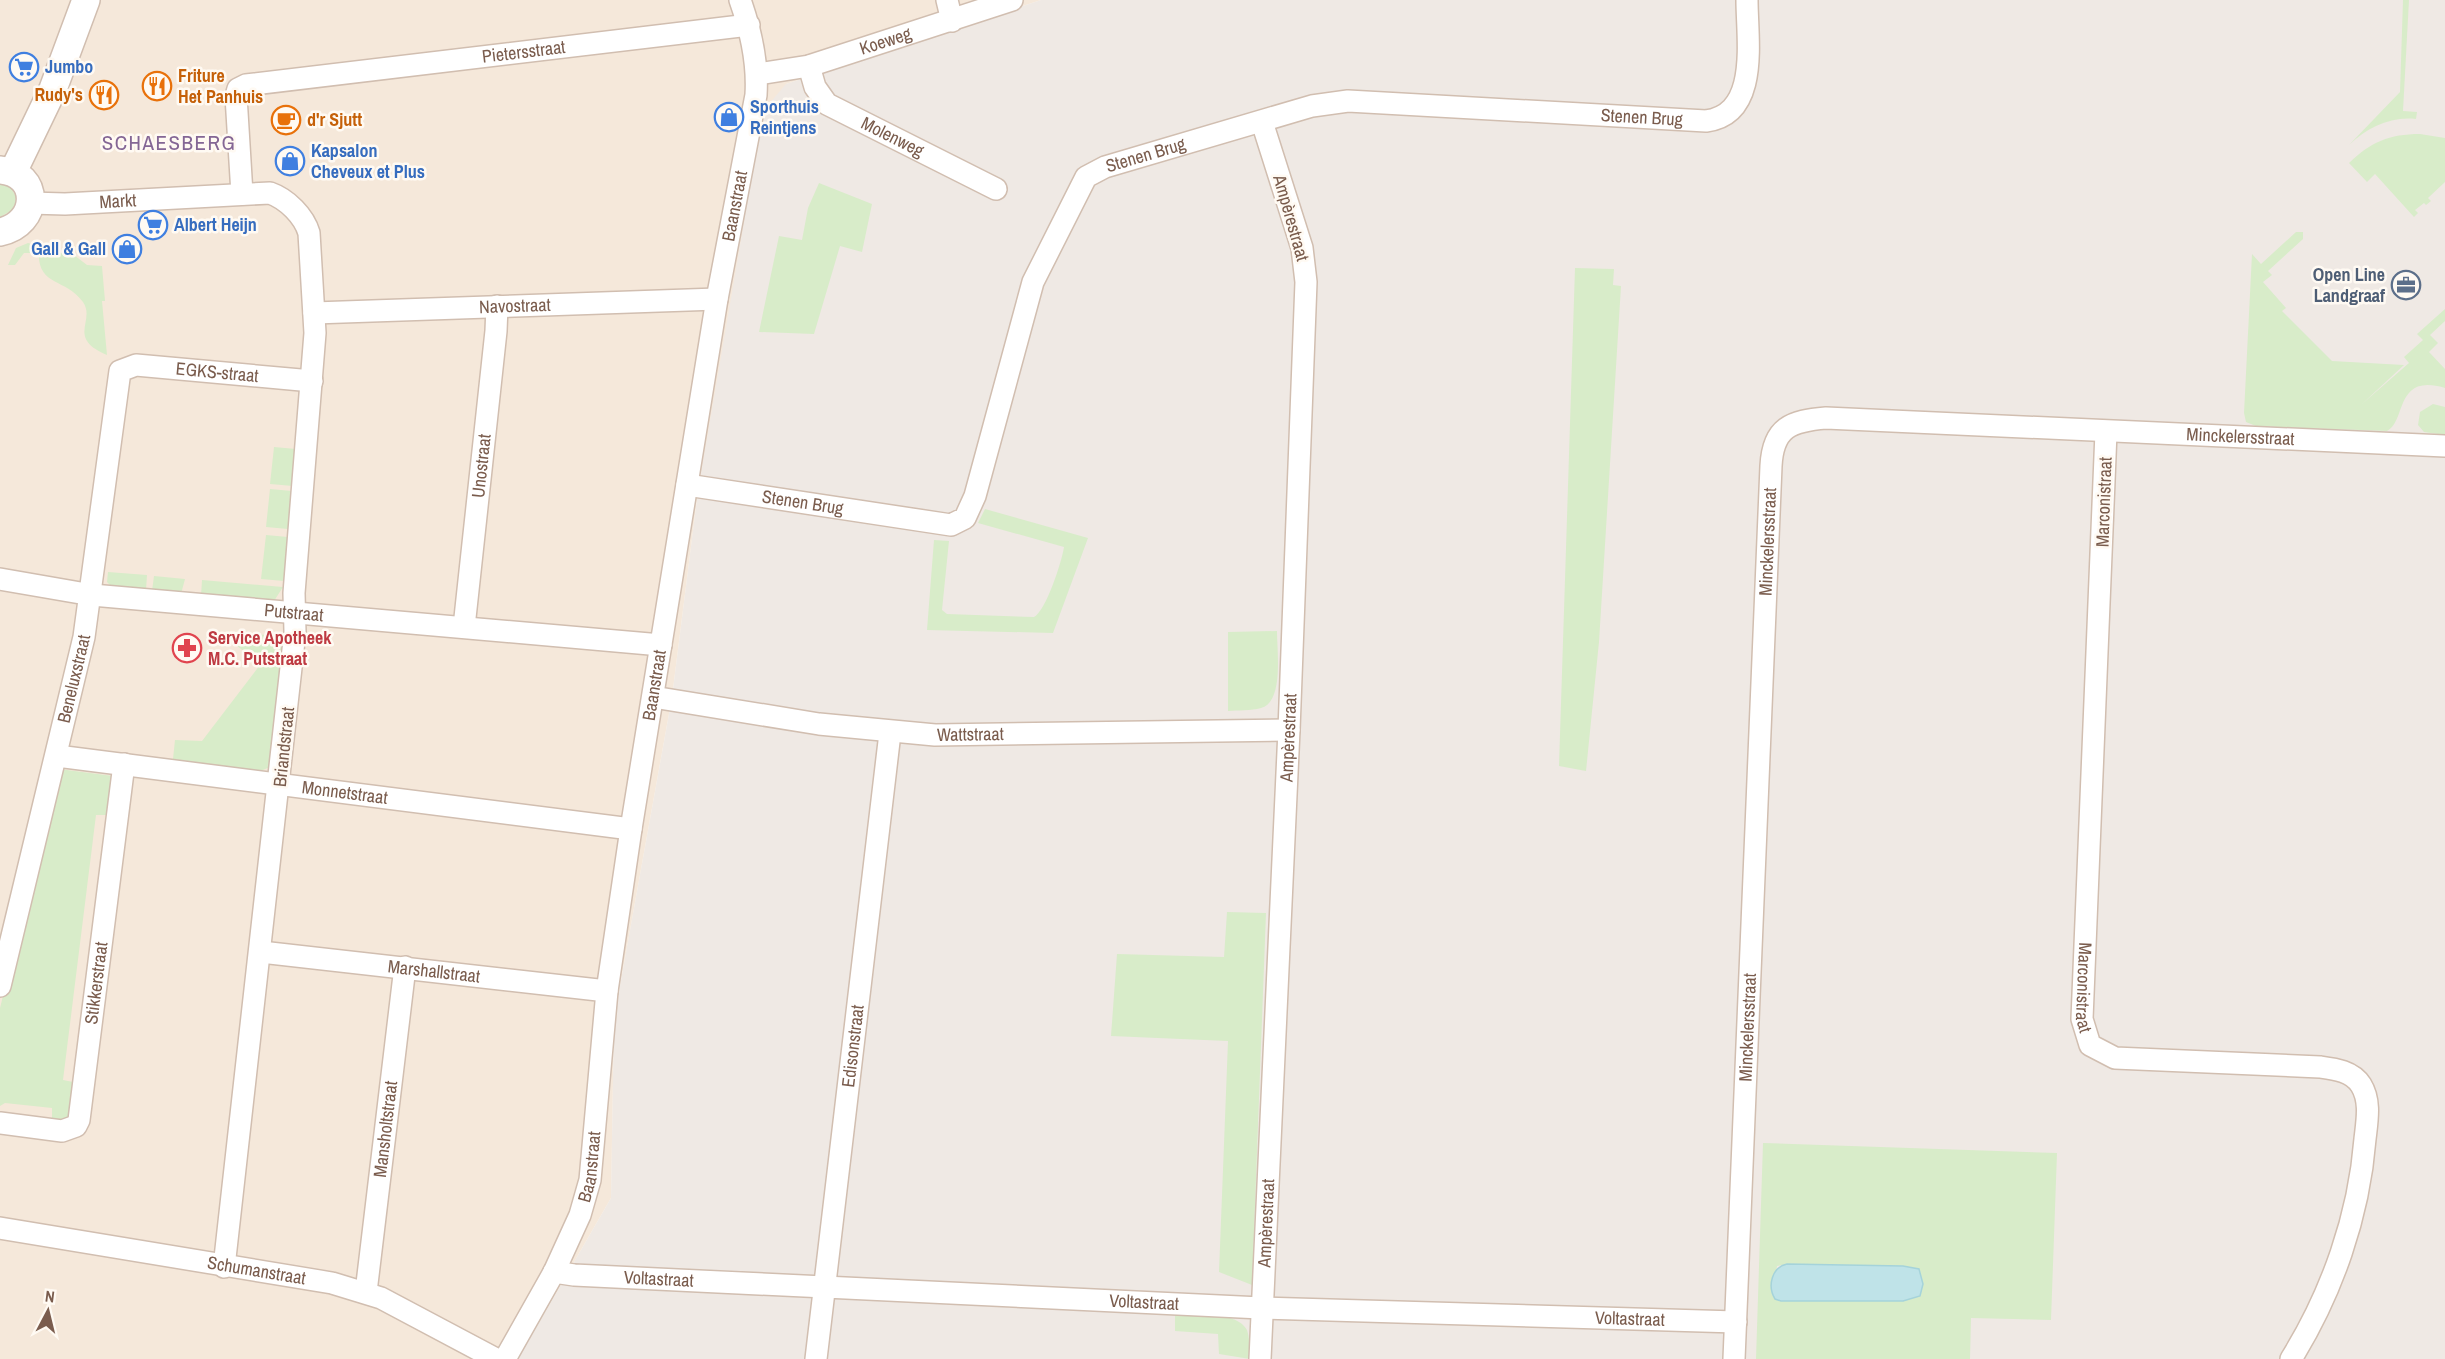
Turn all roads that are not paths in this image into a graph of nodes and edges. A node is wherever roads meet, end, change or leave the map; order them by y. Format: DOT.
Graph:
graph roads {
  1 [pos="86,0"];
  2 [pos="740,0"];
  3 [pos="947,0"];
  4 [pos="1012,0"];
  5 [pos="1747,0"];
  6 [pos="952,21"];
  7 [pos="748,25"];
  8 [pos="808,66"];
  9 [pos="758,74"];
  10 [pos="1262,122"];
  11 [pos="7,171"];
  12 [pos="996,189"];
  13 [pos="242,194"];
  14 [pos="30,203"];
  15 [pos="306,225"];
  16 [pos="0,232"];
  17 [pos="717,299"];
  18 [pos="496,306"];
  19 [pos="314,313"];
  20 [pos="124,368"];
  21 [pos="312,381"];
  22 [pos="2106,432"];
  23 [pos="2445,446"];
  24 [pos="687,485"];
  25 [pos="0,579"];
  26 [pos="92,595"];
  27 [pos="295,612"];
  28 [pos="464,627"];
  29 [pos="661,645"];
  30 [pos="653,697"];
  31 [pos="1289,730"];
  32 [pos="890,733"];
  33 [pos="57,756"];
  34 [pos="124,764"];
  35 [pos="280,784"];
  36 [pos="631,829"];
  37 [pos="261,952"];
  38 [pos="405,967"];
  39 [pos="0,986"];
  40 [pos="607,991"];
  41 [pos="0,1123"];
  42 [pos="0,1228"];
  43 [pos="224,1267"];
  44 [pos="554,1272"];
  45 [pos="824,1288"];
  46 [pos="366,1292"];
  47 [pos="1261,1308"];
  48 [pos="1736,1322"];
  49 [pos="496,1359"];
  50 [pos="505,1359"];
  51 [pos="816,1359"];
  52 [pos="1260,1359"];
  53 [pos="1734,1359"];
  54 [pos="2291,1359"];
  1 -- 11 [label="street"];
  2 -- 7 [label="street, Baanstraat"];
  3 -- 6 [label="street"];
  4 -- 6 [label="street, Koeweg"];
  5 -- 10 [label="street, Stenen Brug"];
  6 -- 8 [label="street, Koeweg"];
  7 -- 9 [label="street, Baanstraat"];
  7 -- 13 [label="street, Pietersstraat"];
  8 -- 9 [label="street, Koeweg"];
  8 -- 12 [label="street, Molenweg"];
  9 -- 17 [label="street, Baanstraat"];
  10 -- 24 [label="street, Stenen Brug"];
  10 -- 31 [label="street, Ampèrestraat"];
  11 -- 14 [label="street"];
  13 -- 14 [label="street, Markt"];
  13 -- 15 [label="street, Markt"];
  14 -- 16 [label="street"];
  15 -- 19 [label="street, Briandstraat"];
  17 -- 18 [label="street, Navostraat"];
  17 -- 24 [label="street, Baanstraat"];
  18 -- 19 [label="street, Navostraat"];
  18 -- 28 [label="street, Unostraat"];
  19 -- 21 [label="street, Briandstraat"];
  20 -- 21 [label="street, EGKS-straat"];
  20 -- 26 [label="street, Beneluxstraat"];
  21 -- 27 [label="street, Briandstraat"];
  22 -- 23 [label="street, Minckelersstraat"];
  22 -- 48 [label="street, Minckelersstraat"];
  22 -- 54 [label="street, Marconistraat"];
  24 -- 29 [label="street, Baanstraat"];
  25 -- 26 [label="street, Putstraat"];
  26 -- 27 [label="street, Putstraat"];
  26 -- 33 [label="street, Beneluxstraat"];
  27 -- 28 [label="street, Putstraat"];
  27 -- 35 [label="street, Briandstraat"];
  28 -- 29 [label="street, Putstraat"];
  29 -- 30 [label="street, Baanstraat"];
  30 -- 32 [label="street, Wattstraat"];
  30 -- 36 [label="street, Baanstraat"];
  31 -- 32 [label="street, Wattstraat"];
  31 -- 47 [label="street, Ampèrestraat"];
  32 -- 45 [label="street, Edisonstraat"];
  33 -- 34 [label="street, Monnetstraat"];
  33 -- 39 [label="street, Beneluxstraat"];
  34 -- 35 [label="street, Monnetstraat"];
  34 -- 41 [label="street, Stikkerstraat"];
  35 -- 36 [label="street, Monnetstraat"];
  35 -- 37 [label="street, Briandstraat"];
  36 -- 40 [label="street, Baanstraat"];
  37 -- 38 [label="street, Marshallstraat"];
  37 -- 43 [label="street, Briandstraat"];
  38 -- 40 [label="street, Marshallstraat"];
  38 -- 46 [label="street, Mansholtstraat"];
  40 -- 44 [label="street, Baanstraat"];
  42 -- 43 [label="street, Schumanstraat"];
  43 -- 46 [label="street, Schumanstraat"];
  44 -- 45 [label="street, Voltastraat"];
  44 -- 50 [label="street, Baanstraat"];
  45 -- 47 [label="street, Voltastraat"];
  45 -- 51 [label="street, Edisonstraat"];
  46 -- 49 [label="street, Schumanstraat"];
  47 -- 48 [label="street, Voltastraat"];
  47 -- 52 [label="street, Ampèrestraat"];
  48 -- 53 [label="street"];
}
